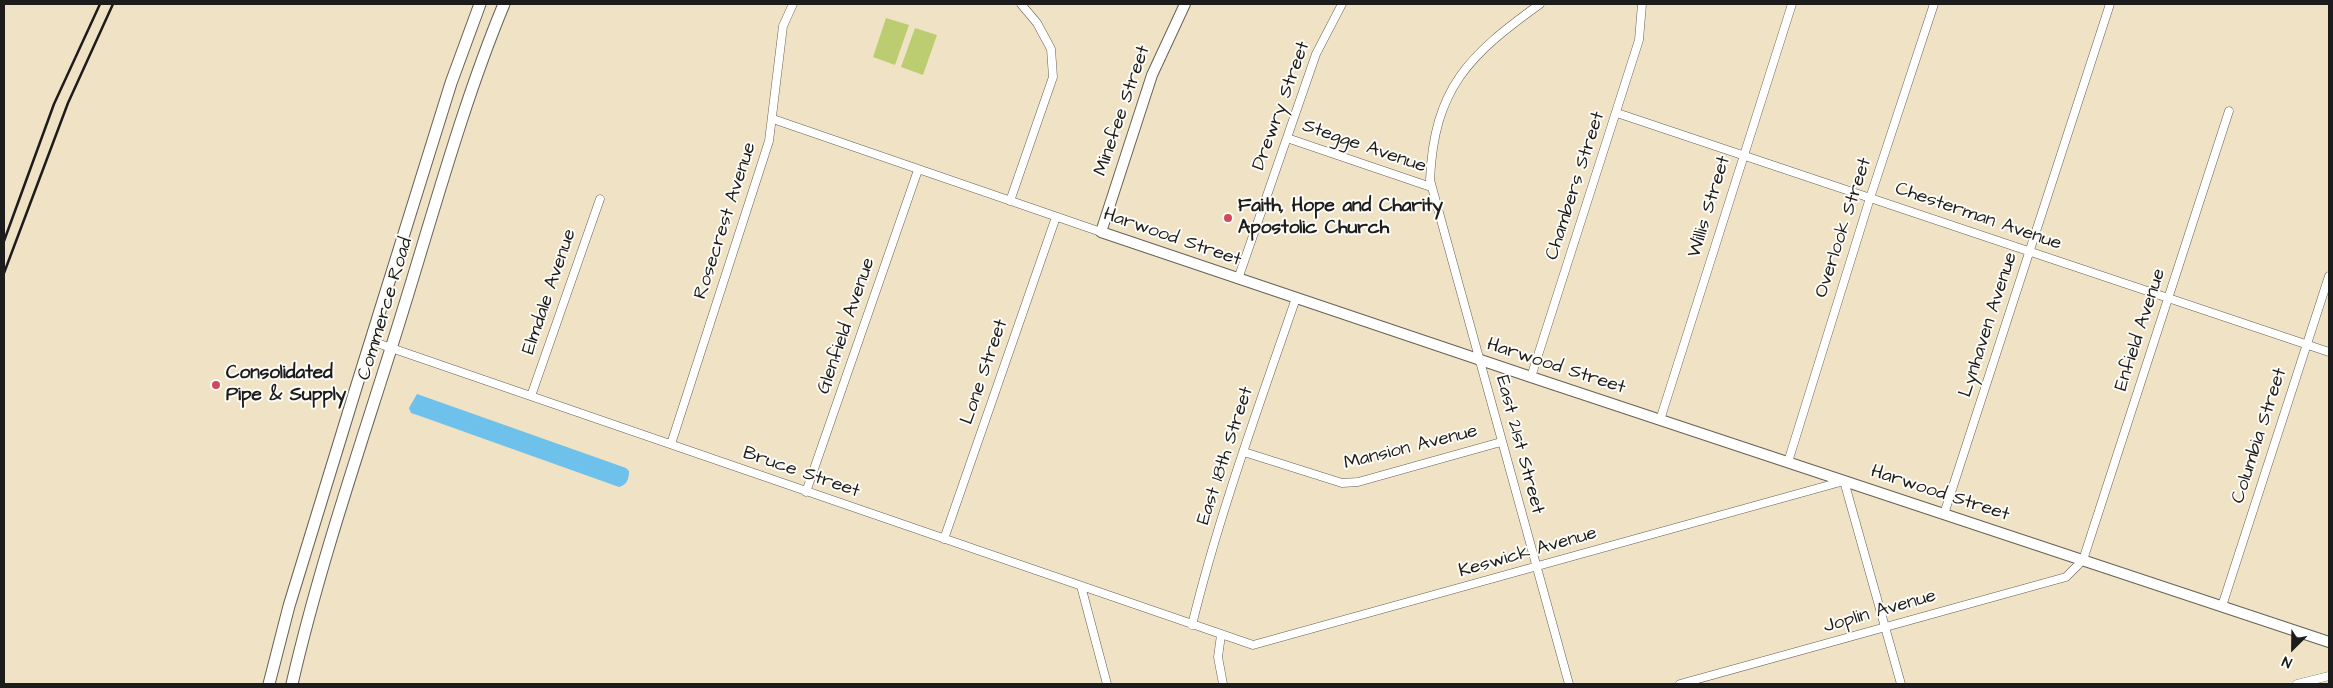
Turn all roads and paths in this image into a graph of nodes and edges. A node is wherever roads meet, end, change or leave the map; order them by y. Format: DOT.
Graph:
graph roads {
  1 [pos="480,4"];
  2 [pos="504,4"];
  3 [pos="793,4"];
  4 [pos="1021,4"];
  5 [pos="1185,4"];
  6 [pos="1342,4"];
  7 [pos="1540,4"];
  8 [pos="1642,4"];
  9 [pos="1792,4"];
  10 [pos="1934,4"];
  11 [pos="2110,4"];
  12 [pos="2230,111"];
  13 [pos="1617,114"];
  14 [pos="773,119"];
  15 [pos="1287,138"];
  16 [pos="1742,156"];
  17 [pos="918,170"];
  18 [pos="1431,187"];
  19 [pos="1870,198"];
  20 [pos="600,199"];
  21 [pos="1010,201"];
  22 [pos="1056,217"];
  23 [pos="1101,232"];
  24 [pos="2030,252"];
  25 [pos="2329,276"];
  26 [pos="1238,279"];
  27 [pos="1296,298"];
  28 [pos="2168,298"];
  29 [pos="371,341"];
  30 [pos="2307,344"];
  31 [pos="392,348"];
  32 [pos="2329,352"];
  33 [pos="1478,359"];
  34 [pos="1531,377"];
  35 [pos="531,396"];
  36 [pos="1660,420"];
  37 [pos="1501,442"];
  38 [pos="671,444"];
  39 [pos="1244,452"];
  40 [pos="1788,462"];
  41 [pos="1844,481"];
  42 [pos="806,492"];
  43 [pos="1944,514"];
  44 [pos="944,539"];
  45 [pos="2083,560"];
  46 [pos="1536,568"];
  47 [pos="1081,586"];
  48 [pos="2222,606"];
  49 [pos="1192,625"];
  50 [pos="1885,627"];
  51 [pos="1221,635"];
  52 [pos="2329,642"];
  53 [pos="2329,676"];
  54 [pos="269,684"];
  55 [pos="292,684"];
  56 [pos="1107,684"];
  57 [pos="1223,684"];
  58 [pos="1569,684"];
  59 [pos="1680,684"];
  60 [pos="1901,684"];
  61 [pos="2297,684"];
  1 -- 29 [label="main road, Commerce Road"];
  2 -- 31 [label="main road, Commerce Road"];
  3 -- 14 [label="street, Rosecrest Avenue"];
  4 -- 21 [label="street"];
  5 -- 23 [label="street, Minefee Street"];
  6 -- 15 [label="street, Drewry Street"];
  7 -- 18 [label="street"];
  8 -- 13 [label="street, Chambers Street"];
  9 -- 16 [label="street, Willis Street"];
  10 -- 19 [label="street, Overlook Street"];
  11 -- 24 [label="street, Lynhaven Avenue"];
  12 -- 28 [label="street, Enfield Avenue"];
  13 -- 16 [label="street, Chesterman Avenue"];
  13 -- 34 [label="street, Chambers Street"];
  14 -- 17 [label="street, Harwood Street"];
  14 -- 38 [label="street, Rosecrest Avenue"];
  15 -- 18 [label="street, Stegge Avenue"];
  15 -- 26 [label="street, Drewry Street"];
  16 -- 19 [label="street, Chesterman Avenue"];
  16 -- 36 [label="street, Willis Street"];
  17 -- 21 [label="street, Harwood Street"];
  17 -- 42 [label="street, Glenfield Avenue"];
  18 -- 33 [label="street, East 21st Street"];
  19 -- 24 [label="street, Chesterman Avenue"];
  19 -- 40 [label="street, Overlook Street"];
  20 -- 35 [label="street, Elmdale Avenue"];
  21 -- 22 [label="street, Harwood Street"];
  22 -- 23 [label="street, Harwood Street"];
  22 -- 44 [label="street, Lone Street"];
  23 -- 26 [label="street, Harwood Street"];
  24 -- 28 [label="street, Chesterman Avenue"];
  24 -- 43 [label="street, Lynhaven Avenue"];
  25 -- 30 [label="street, Columbia Street"];
  26 -- 27 [label="street, Harwood Street"];
  27 -- 33 [label="street, Harwood Street"];
  27 -- 39 [label="street, East 18th Street"];
  28 -- 30 [label="street, Chesterman Avenue"];
  28 -- 45 [label="street, Enfield Avenue"];
  29 -- 31 [label="street, Bruce Street"];
  29 -- 54 [label="main road, Commerce Road"];
  30 -- 32 [label="street, Chesterman Avenue"];
  30 -- 48 [label="street, Columbia Street"];
  31 -- 35 [label="street, Bruce Street"];
  31 -- 55 [label="main road, Commerce Road"];
  33 -- 34 [label="street, Harwood Street"];
  33 -- 37 [label="street, East 21st Street"];
  34 -- 36 [label="street, Harwood Street"];
  35 -- 38 [label="street, Bruce Street"];
  36 -- 40 [label="street, Harwood Street"];
  37 -- 39 [label="street, Mansion Avenue"];
  37 -- 46 [label="street, East 21st Street"];
  38 -- 42 [label="street, Bruce Street"];
  39 -- 49 [label="street, East 18th Street"];
  40 -- 41 [label="street, Harwood Street"];
  41 -- 43 [label="street, Harwood Street"];
  41 -- 46 [label="street, Keswick Avenue"];
  41 -- 50 [label="street"];
  42 -- 44 [label="street, Bruce Street"];
  43 -- 45 [label="street, Harwood Street"];
  44 -- 47 [label="street, Bruce Street"];
  45 -- 48 [label="street, Harwood Street"];
  45 -- 50 [label="street, Joplin Avenue"];
  46 -- 51 [label="street, Keswick Avenue"];
  46 -- 58 [label="street, East 21st Street"];
  47 -- 49 [label="street, Bruce Street"];
  47 -- 56 [label="street"];
  48 -- 52 [label="street, Harwood Street"];
  49 -- 51 [label="street, Bruce Street"];
  50 -- 59 [label="street, Joplin Avenue"];
  50 -- 60 [label="street"];
  51 -- 57 [label="street"];
  53 -- 61 [label="street"];
}
